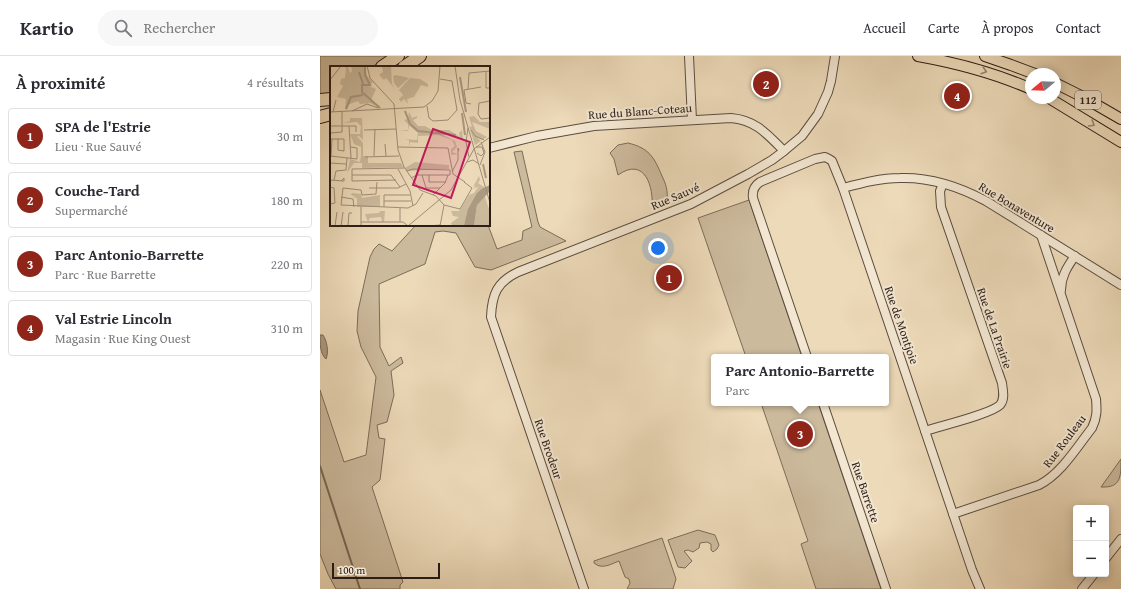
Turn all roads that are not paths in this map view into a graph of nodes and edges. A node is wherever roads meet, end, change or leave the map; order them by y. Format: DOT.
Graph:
graph roads {
  1 [pos="398,56"];
  2 [pos="689,56"];
  3 [pos="835,56"];
  4 [pos="918,56"];
  5 [pos="985,56"];
  6 [pos="383,66"];
  7 [pos="1025,70"];
  8 [pos="1025,86"];
  9 [pos="1061,86"];
  10 [pos="330,99"];
  11 [pos="320,100"];
  12 [pos="1058,104"];
  13 [pos="330,114"];
  14 [pos="320,117"];
  15 [pos="1121,119"];
  16 [pos="692,120"];
  17 [pos="1121,142"];
  18 [pos="490,148"];
  19 [pos="784,151"];
  20 [pos="943,184"];
  21 [pos="843,188"];
  22 [pos="1041,235"];
  23 [pos="1075,256"];
  24 [pos="1121,285"];
  25 [pos="1061,295"];
  26 [pos="491,317"];
  27 [pos="806,354"];
  28 [pos="824,406"];
  29 [pos="925,431"];
  30 [pos="953,514"];
  31 [pos="1121,539"];
  32 [pos="1109,554"];
  33 [pos="1092,577"];
  34 [pos="584,589"];
  35 [pos="886,589"];
  36 [pos="980,589"];
  37 [pos="1082,589"];
  1 -- 6 [label="highway"];
  2 -- 16 [label="street"];
  3 -- 19 [label="street, Rue Sauvé"];
  4 -- 8 [label="main road, one-way"];
  5 -- 7 [label="main road"];
  9 -- 15 [label="main road, 112"];
  10 -- 11 [label="highway"];
  12 -- 17 [label="main road, 112, one-way"];
  13 -- 14 [label="highway"];
  16 -- 18 [label="street, Rue du Blanc-Coteau"];
  16 -- 19 [label="street, Rue du Blanc-Coteau"];
  19 -- 26 [label="street, Rue Sauvé"];
  20 -- 21 [label="street, Rue Bonaventure"];
  20 -- 22 [label="street, Rue Bonaventure"];
  20 -- 29 [label="street, Rue de La Prairie"];
  21 -- 27 [label="street, Rue de Montjoie"];
  21 -- 29 [label="street, Rue de Montjoie"];
  22 -- 23 [label="street, Rue Bonaventure"];
  22 -- 25 [label="street, Rue Rouleau"];
  23 -- 24 [label="street, Rue Bonaventure"];
  23 -- 25 [label="street, Rue Rouleau"];
  25 -- 30 [label="street, Rue Rouleau"];
  26 -- 34 [label="street, Rue Brodeur"];
  28 -- 35 [label="street, Rue Barrette"];
  29 -- 30 [label="street, Rue de Montjoie"];
  30 -- 36 [label="street, Rue de Montjoie"];
  31 -- 32 [label="street"];
  33 -- 37 [label="street"];
}
